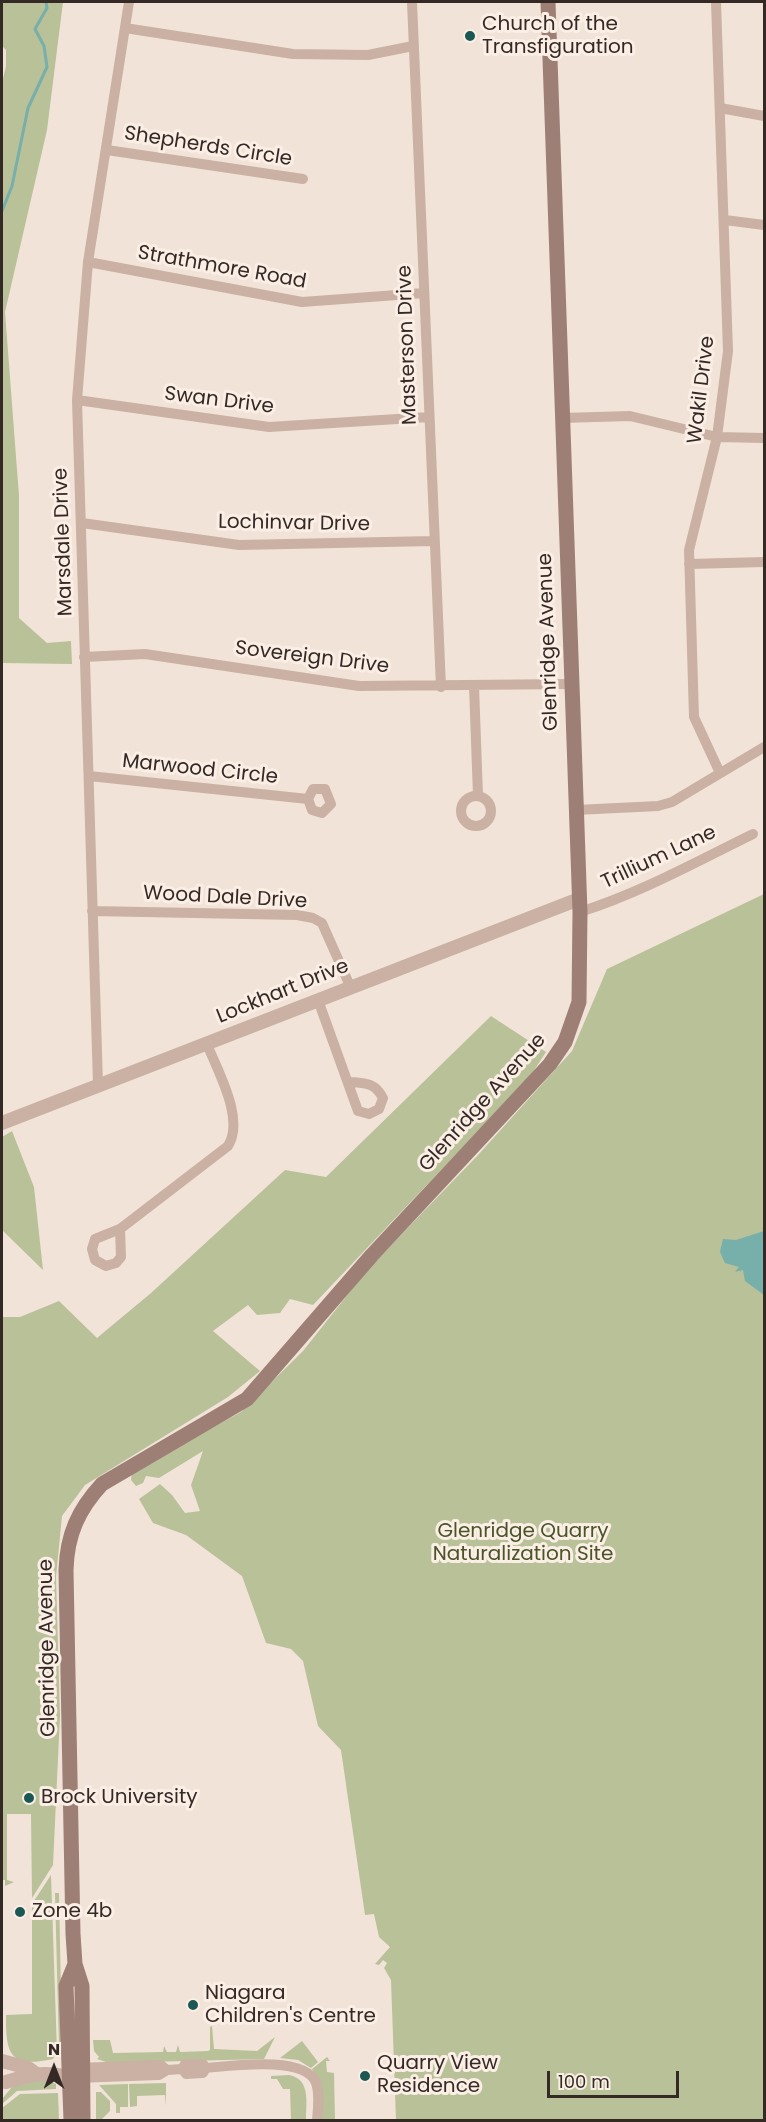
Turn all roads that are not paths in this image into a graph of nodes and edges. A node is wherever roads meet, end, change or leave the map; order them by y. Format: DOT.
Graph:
graph roads {
  1 [pos="129,2"];
  2 [pos="412,2"];
  3 [pos="548,2"];
  4 [pos="716,2"];
  5 [pos="125,28"];
  6 [pos="413,46"];
  7 [pos="720,108"];
  8 [pos="765,116"];
  9 [pos="107,150"];
  10 [pos="303,179"];
  11 [pos="725,220"];
  12 [pos="765,225"];
  13 [pos="87,262"];
  14 [pos="424,293"];
  15 [pos="77,400"];
  16 [pos="429,417"];
  17 [pos="562,418"];
  18 [pos="717,437"];
  19 [pos="765,438"];
  20 [pos="82,524"];
  21 [pos="434,542"];
  22 [pos="765,562"];
  23 [pos="689,564"];
  24 [pos="84,657"];
  25 [pos="571,684"];
  26 [pos="474,686"];
  27 [pos="441,687"];
  28 [pos="765,747"];
  29 [pos="720,773"];
  30 [pos="89,776"];
  31 [pos="478,796"];
  32 [pos="308,799"];
  33 [pos="576,810"];
  34 [pos="753,834"];
  35 [pos="579,905"];
  36 [pos="92,911"];
  37 [pos="350,986"];
  38 [pos="318,1000"];
  39 [pos="207,1044"];
  40 [pos="349,1082"];
  41 [pos="98,1085"];
  42 [pos="2,1123"];
  43 [pos="120,1229"];
  44 [pos="2,2061"];
  45 [pos="35,2073"];
  46 [pos="77,2073"];
  47 [pos="4,2087"];
  48 [pos="71,2121"];
  49 [pos="83,2121"];
  50 [pos="317,2121"];
  1 -- 5 [label="street, Marsdale Drive"];
  2 -- 6 [label="street, Masterson Drive"];
  3 -- 17 [label="main road, Glenridge Avenue"];
  4 -- 7 [label="street, Wakil Drive"];
  5 -- 6 [label="street"];
  5 -- 9 [label="street, Marsdale Drive"];
  6 -- 14 [label="street, Masterson Drive"];
  7 -- 8 [label="street"];
  7 -- 11 [label="street, Wakil Drive"];
  9 -- 10 [label="street, Shepherds Circle"];
  9 -- 13 [label="street, Marsdale Drive"];
  11 -- 12 [label="street"];
  11 -- 18 [label="street, Wakil Drive"];
  13 -- 14 [label="street, Strathmore Road"];
  13 -- 15 [label="street, Marsdale Drive"];
  14 -- 16 [label="street, Masterson Drive"];
  15 -- 16 [label="street, Swan Drive"];
  15 -- 20 [label="street, Marsdale Drive"];
  16 -- 21 [label="street, Masterson Drive"];
  17 -- 18 [label="street"];
  17 -- 25 [label="main road, Glenridge Avenue"];
  18 -- 19 [label="street"];
  18 -- 23 [label="street, Wakil Drive"];
  20 -- 21 [label="street, Lochinvar Drive"];
  20 -- 24 [label="street, Marsdale Drive"];
  21 -- 27 [label="street, Masterson Drive"];
  22 -- 23 [label="street"];
  23 -- 29 [label="street, Wakil Drive"];
  24 -- 27 [label="street, Sovereign Drive"];
  24 -- 30 [label="street, Marsdale Drive"];
  25 -- 26 [label="street, Sovereign Drive"];
  25 -- 33 [label="main road, Glenridge Avenue"];
  26 -- 27 [label="street, Sovereign Drive"];
  26 -- 31 [label="street"];
  28 -- 29 [label="street"];
  29 -- 33 [label="street"];
  30 -- 32 [label="street, Marwood Circle"];
  30 -- 36 [label="street, Marsdale Drive"];
  33 -- 35 [label="main road, Glenridge Avenue"];
  34 -- 35 [label="street, Trillium Lane"];
  35 -- 37 [label="street, Lockhart Drive"];
  35 -- 46 [label="main road, Glenridge Avenue"];
  36 -- 37 [label="street, Wood Dale Drive"];
  36 -- 41 [label="street, Marsdale Drive"];
  37 -- 38 [label="street, Lockhart Drive"];
  38 -- 39 [label="street, Lockhart Drive"];
  38 -- 40 [label="street"];
  39 -- 41 [label="street, Lockhart Drive"];
  39 -- 43 [label="street"];
  41 -- 42 [label="street, Lockhart Drive"];
  44 -- 45 [label="street"];
  44 -- 47 [label="street"];
  45 -- 46 [label="street"];
  45 -- 47 [label="street"];
  46 -- 48 [label="main road, Glenridge Avenue"];
  46 -- 49 [label="main road, Glenridge Avenue"];
  46 -- 50 [label="street"];
}
